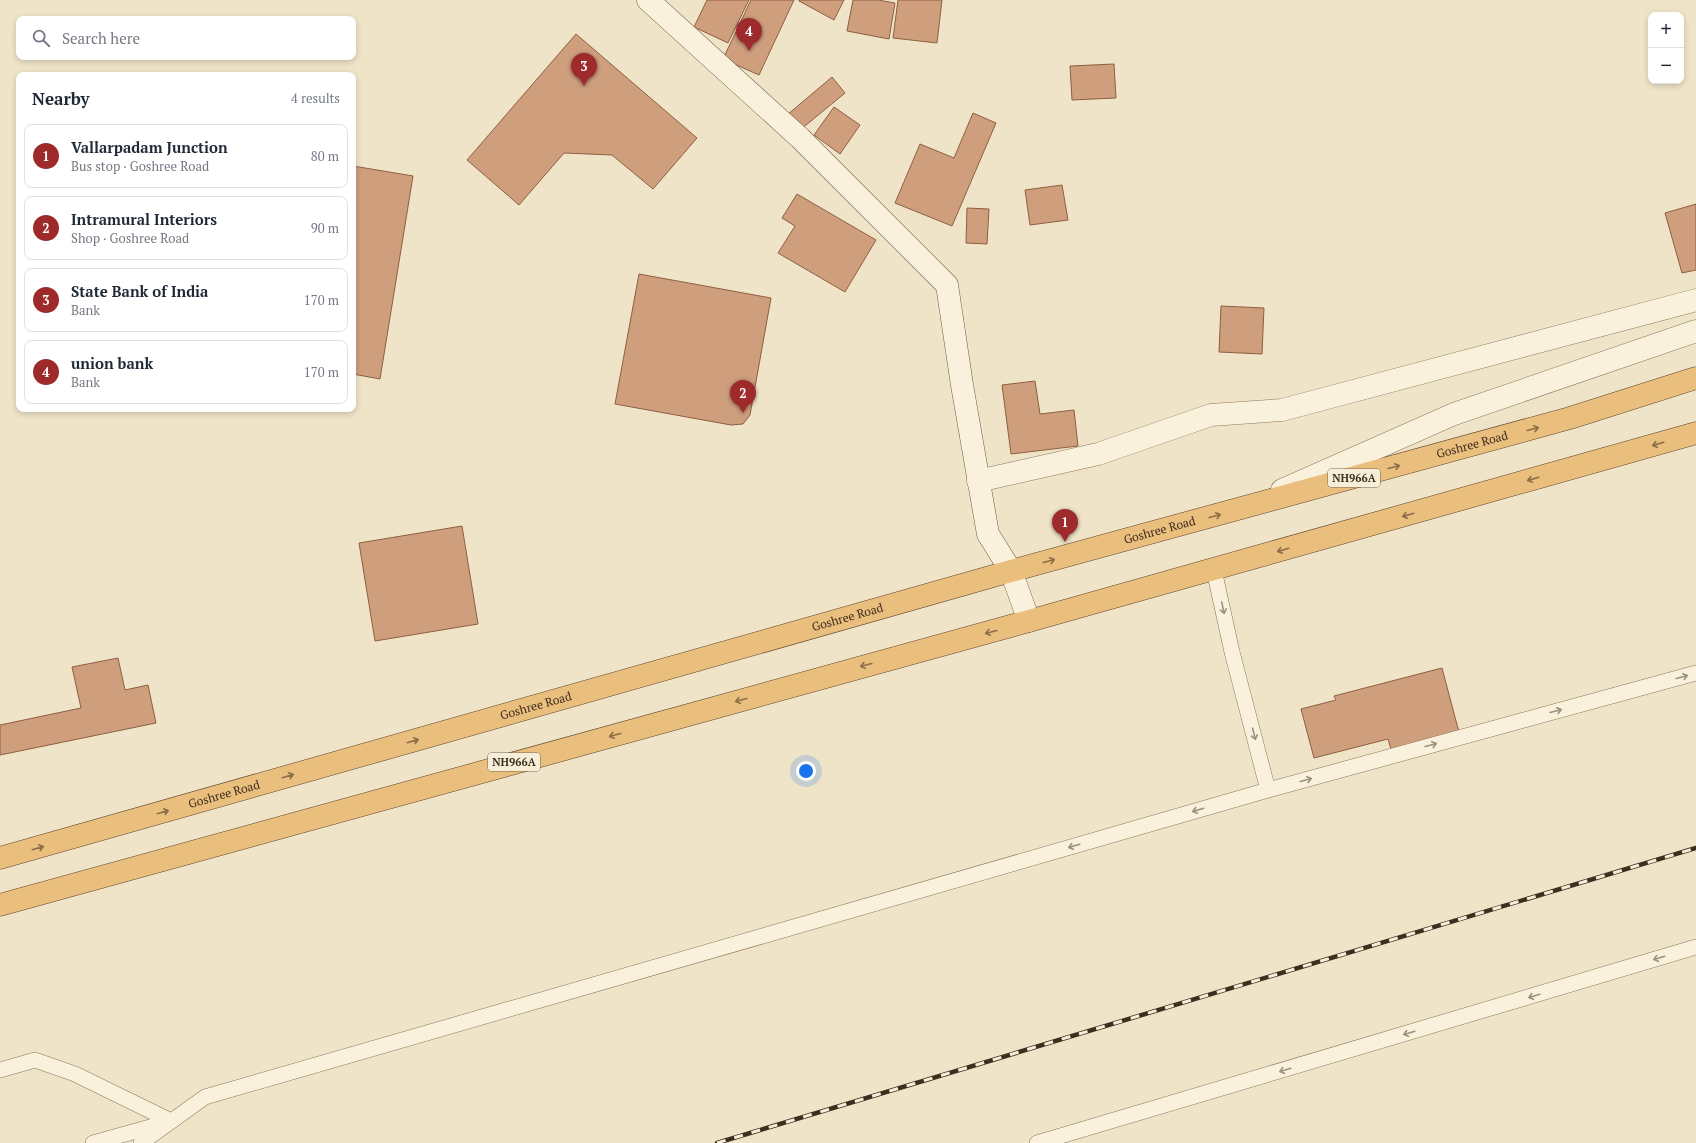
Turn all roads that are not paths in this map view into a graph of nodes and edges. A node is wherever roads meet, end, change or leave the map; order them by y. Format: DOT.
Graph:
graph roads {
  1 [pos="648,0"];
  2 [pos="1696,300"];
  3 [pos="1696,332"];
  4 [pos="1696,378"];
  5 [pos="1696,433"];
  6 [pos="978,481"];
  7 [pos="1237,510"];
  8 [pos="1214,570"];
  9 [pos="1011,571"];
  10 [pos="1029,621"];
  11 [pos="1696,673"];
  12 [pos="1268,790"];
  13 [pos="0,858"];
  14 [pos="0,905"];
  15 [pos="1696,947"];
  16 [pos="0,1070"];
  17 [pos="171,1120"];
  18 [pos="93,1143"];
  19 [pos="141,1143"];
  20 [pos="1037,1143"];
  1 -- 6 [label="street"];
  2 -- 6 [label="street"];
  3 -- 7 [label="street"];
  7 -- 4 [label="highway, Goshree Road / NH966A, one-way"];
  5 -- 8 [label="highway, NH966A, one-way"];
  6 -- 9 [label="street"];
  9 -- 7 [label="highway, Goshree Road / NH966A, one-way"];
  8 -- 10 [label="highway, NH966A"];
  8 -- 12 [label="lane, one-way"];
  9 -- 10 [label="street"];
  13 -- 9 [label="highway, Goshree Road / NH966A, one-way"];
  10 -- 14 [label="highway, NH966A, one-way"];
  12 -- 11 [label="lane, one-way"];
  12 -- 17 [label="lane, one-way"];
  15 -- 20 [label="lane, one-way"];
  16 -- 17 [label="lane"];
  17 -- 18 [label="lane"];
  17 -- 19 [label="lane"];
}
